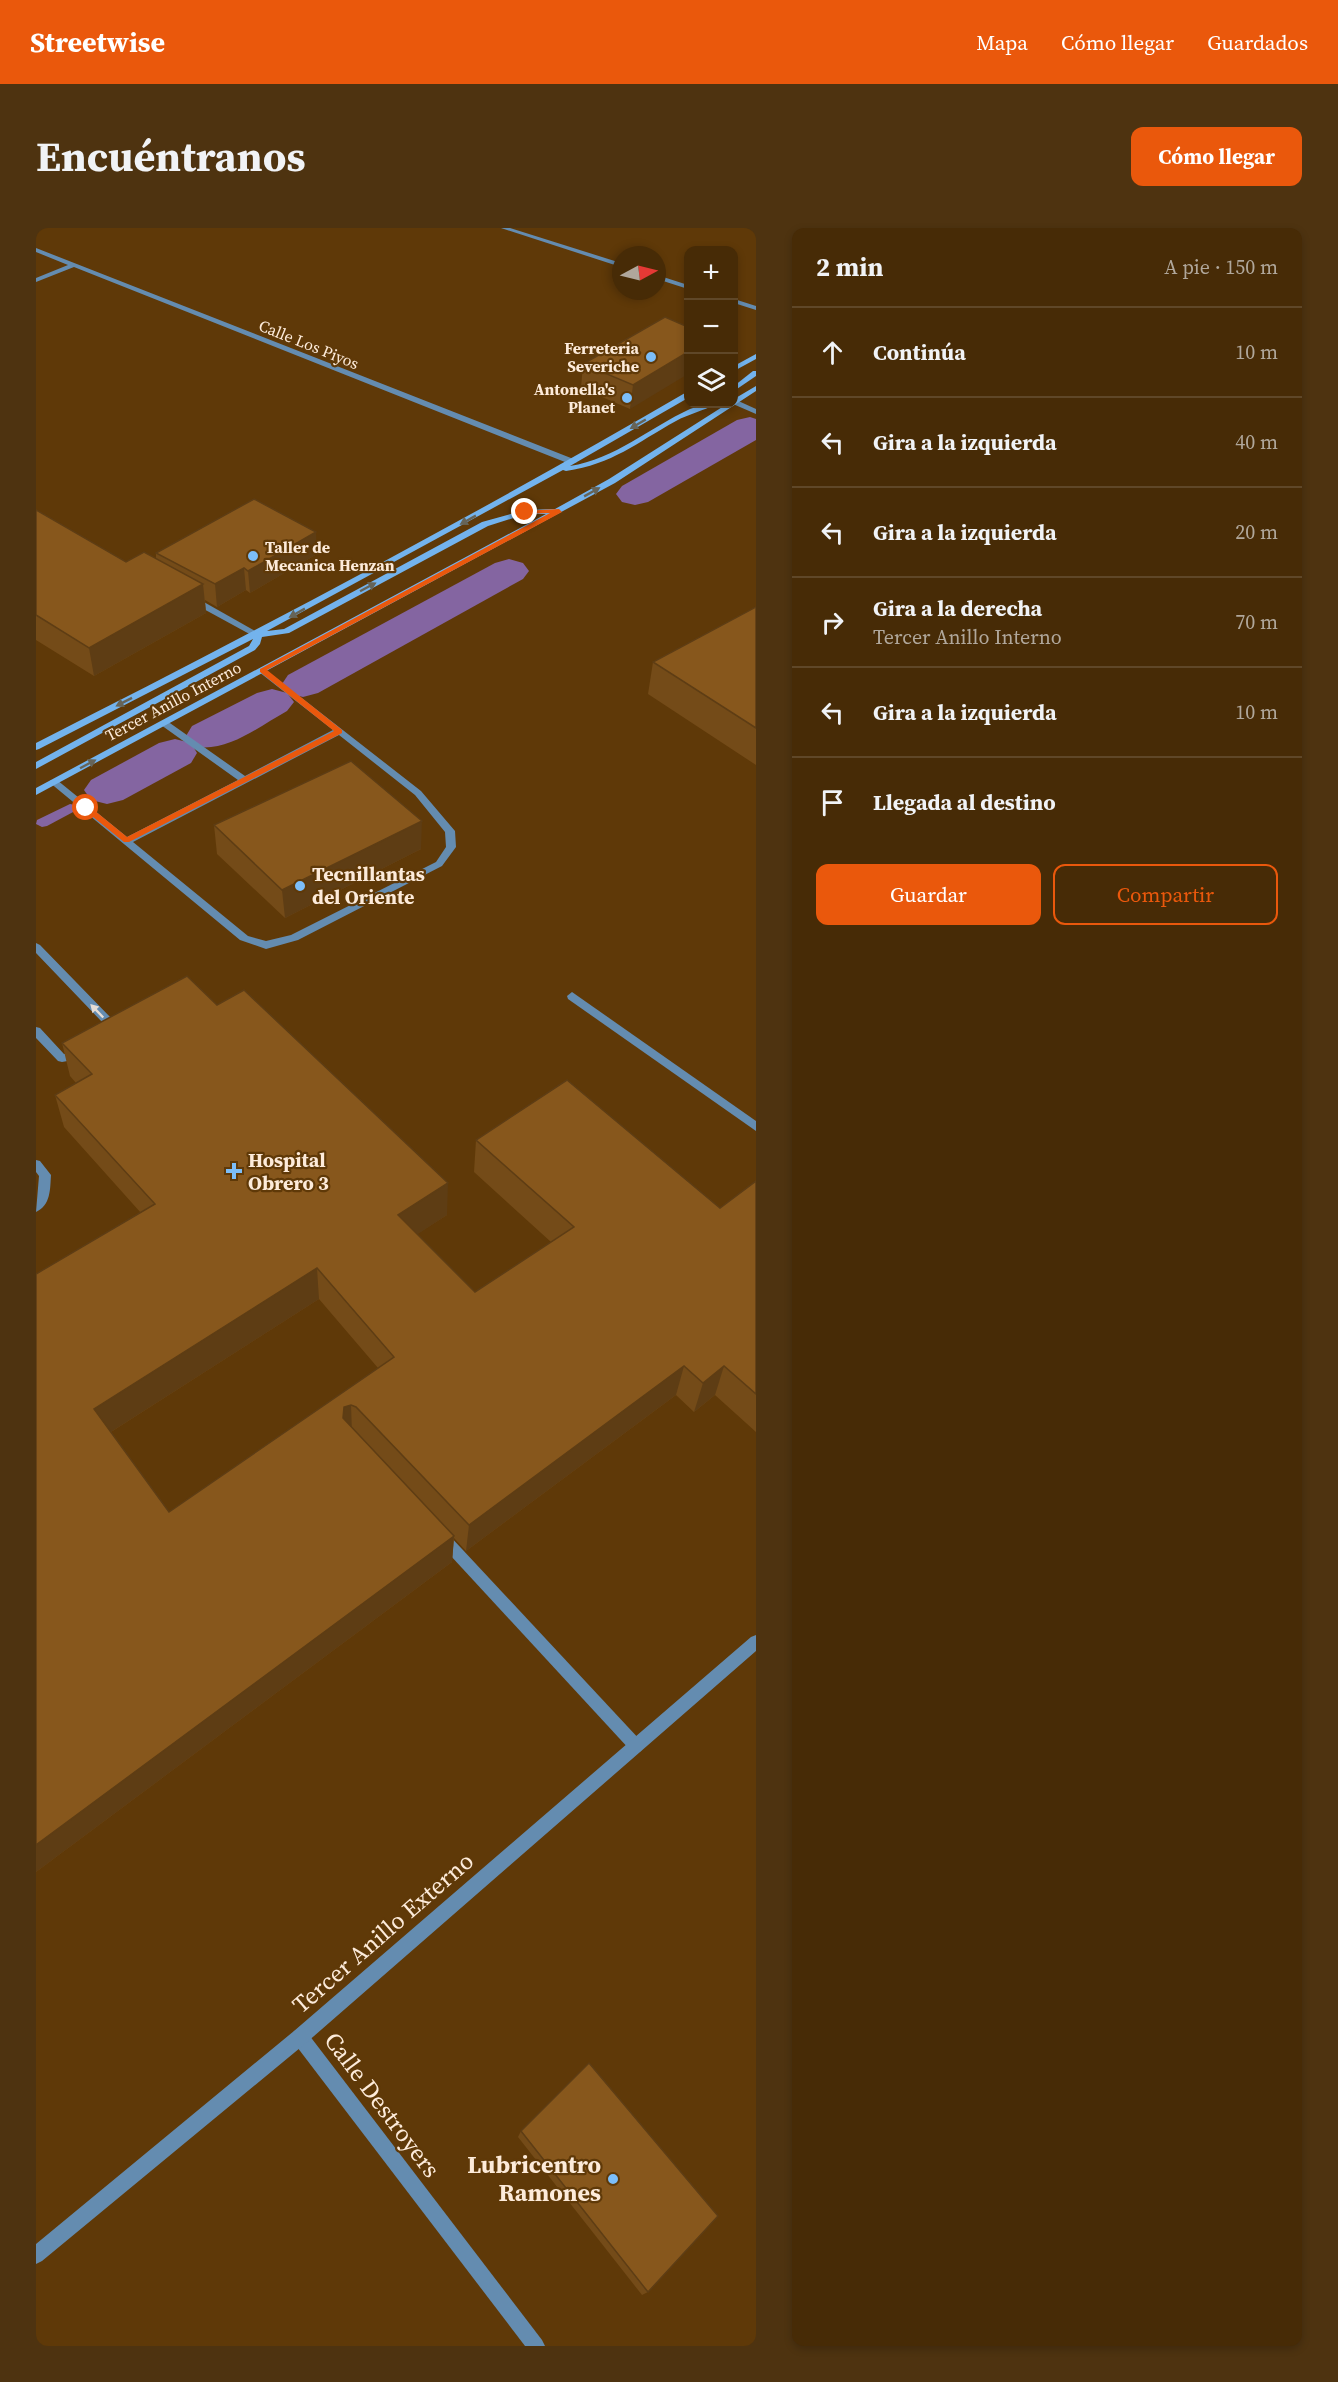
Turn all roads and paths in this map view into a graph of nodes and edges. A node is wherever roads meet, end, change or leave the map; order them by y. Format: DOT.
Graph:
graph roads {
  1 [pos="504,228"];
  2 [pos="36,250"];
  3 [pos="612,262"];
  4 [pos="73,265"];
  5 [pos="36,280"];
  6 [pos="666,280"];
  7 [pos="684,286"];
  8 [pos="738,302"];
  9 [pos="756,308"];
  10 [pos="756,356"];
  11 [pos="738,367"];
  12 [pos="756,373"];
  13 [pos="738,385"];
  14 [pos="756,388"];
  15 [pos="684,397"];
  16 [pos="738,399"];
  17 [pos="738,404"];
  18 [pos="699,408"];
  19 [pos="724,408"];
  20 [pos="756,412"];
  21 [pos="573,462"];
  22 [pos="562,469"];
  23 [pos="559,510"];
  24 [pos="187,596"];
  25 [pos="258,635"];
  26 [pos="262,670"];
  27 [pos="164,723"];
  28 [pos="339,731"];
  29 [pos="36,747"];
  30 [pos="36,766"];
  31 [pos="244,780"];
  32 [pos="54,782"];
  33 [pos="36,792"];
  34 [pos="127,841"];
  35 [pos="36,948"];
  36 [pos="572,996"];
  37 [pos="36,1031"];
  38 [pos="103,1044"];
  39 [pos="87,1053"];
  40 [pos="756,1127"];
  41 [pos="36,1164"];
  42 [pos="36,1207"];
  43 [pos="437,1532"];
  44 [pos="756,1642"];
  45 [pos="636,1746"];
  46 [pos="300,2037"];
  47 [pos="36,2255"];
  48 [pos="536,2346"];
  1 -- 3 [label="street"];
  2 -- 4 [label="street, Calle Los Piyos"];
  4 -- 5 [label="street"];
  4 -- 21 [label="street, Calle Los Piyos"];
  6 -- 7 [label="street"];
  8 -- 9 [label="street"];
  10 -- 11 [label="main road"];
  12 -- 13 [label="main road"];
  14 -- 16 [label="main road, Tercer Anillo Interno"];
  15 -- 21 [label="main road, Tercer Anillo Interno, one-way"];
  17 -- 20 [label="street"];
  18 -- 22 [label="main road"];
  23 -- 19 [label="main road, Tercer Anillo Interno, one-way"];
  21 -- 22 [label="main road, Tercer Anillo Interno"];
  22 -- 25 [label="main road, Tercer Anillo Interno, one-way"];
  25 -- 23 [label="main road, one-way"];
  23 -- 26 [label="main road, Tercer Anillo Interno"];
  24 -- 25 [label="street"];
  25 -- 29 [label="main road, Tercer Anillo Interno, one-way"];
  25 -- 30 [label="main road"];
  26 -- 27 [label="main road, Tercer Anillo Interno"];
  26 -- 28 [label="street"];
  27 -- 31 [label="street"];
  32 -- 27 [label="main road, Tercer Anillo Interno, one-way"];
  28 -- 31 [label="street"];
  28 -- 34 [label="street"];
  31 -- 34 [label="street"];
  32 -- 33 [label="main road, Tercer Anillo Interno"];
  32 -- 34 [label="street"];
  38 -- 35 [label="street, one-way"];
  36 -- 40 [label="street"];
  37 -- 39 [label="street"];
  41 -- 42 [label="street"];
  43 -- 45 [label="street"];
  44 -- 45 [label="street, Tercer Anillo Externo"];
  45 -- 46 [label="street, Tercer Anillo Externo"];
  46 -- 47 [label="street, Tercer Anillo Externo"];
  46 -- 48 [label="street, Calle Destroyers"];
}
